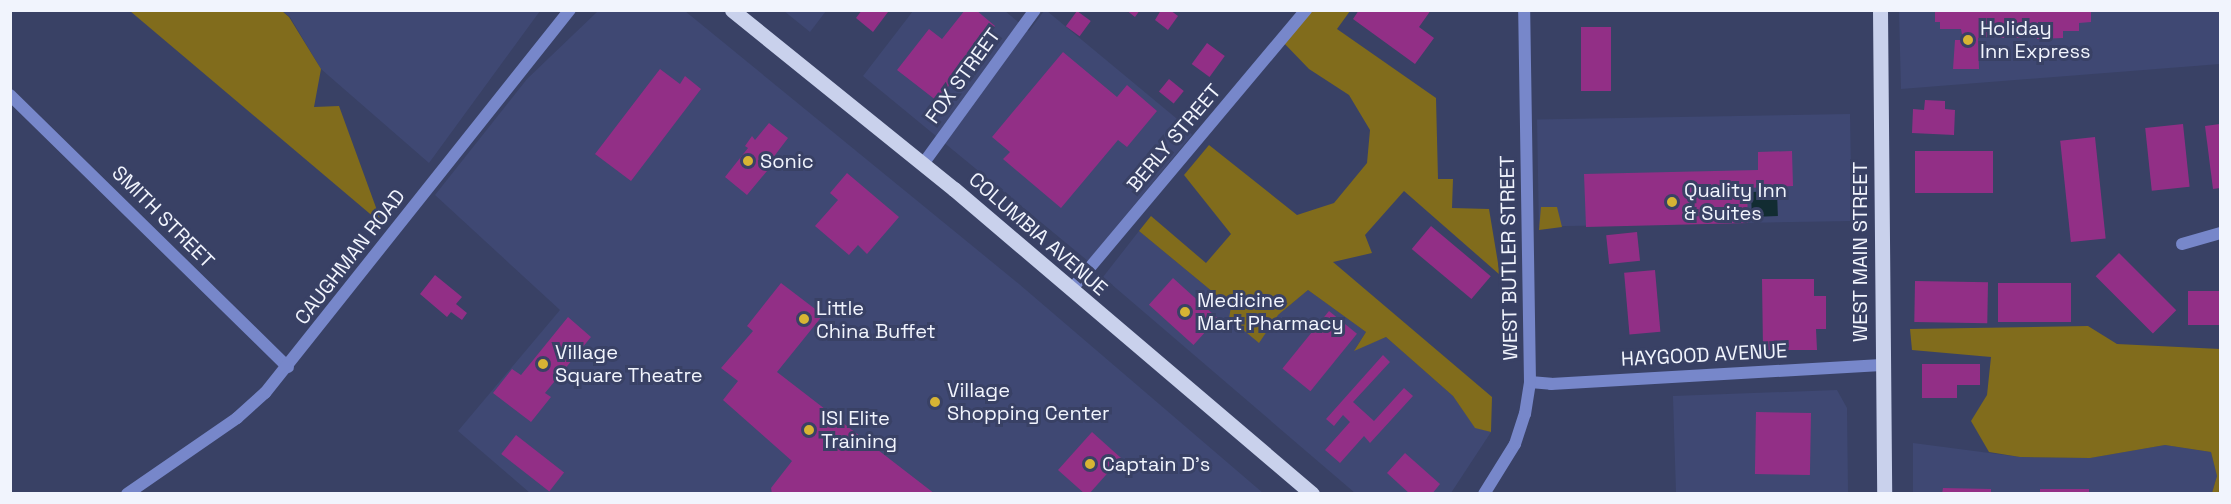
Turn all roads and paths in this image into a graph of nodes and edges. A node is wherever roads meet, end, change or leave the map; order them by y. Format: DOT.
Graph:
graph roads {
  1 [pos="570,10"];
  2 [pos="732,10"];
  3 [pos="1035,10"];
  4 [pos="1306,10"];
  5 [pos="1524,10"];
  6 [pos="1880,10"];
  7 [pos="10,95"];
  8 [pos="923,164"];
  9 [pos="2220,233"];
  10 [pos="2182,244"];
  11 [pos="1071,290"];
  12 [pos="1881,365"];
  13 [pos="288,367"];
  14 [pos="1530,382"];
  15 [pos="127,494"];
  16 [pos="1312,494"];
  17 [pos="1484,494"];
  18 [pos="1884,494"];
  1 -- 13 [label="street, CAUGHMAN ROAD"];
  2 -- 8 [label="main road, COLUMBIA AVENUE"];
  3 -- 8 [label="street, FOX STREET"];
  4 -- 11 [label="street, BERLY STREET"];
  5 -- 14 [label="street, WEST BUTLER STREET"];
  6 -- 12 [label="main road, WEST MAIN STREET"];
  7 -- 13 [label="street, SMITH STREET"];
  8 -- 11 [label="main road, COLUMBIA AVENUE"];
  9 -- 10 [label="street"];
  11 -- 16 [label="main road, COLUMBIA AVENUE"];
  12 -- 14 [label="street, HAYGOOD AVENUE"];
  12 -- 18 [label="main road, WEST MAIN STREET"];
  13 -- 15 [label="street, CAUGHMAN ROAD"];
  14 -- 17 [label="street, WEST BUTLER STREET"];
}
